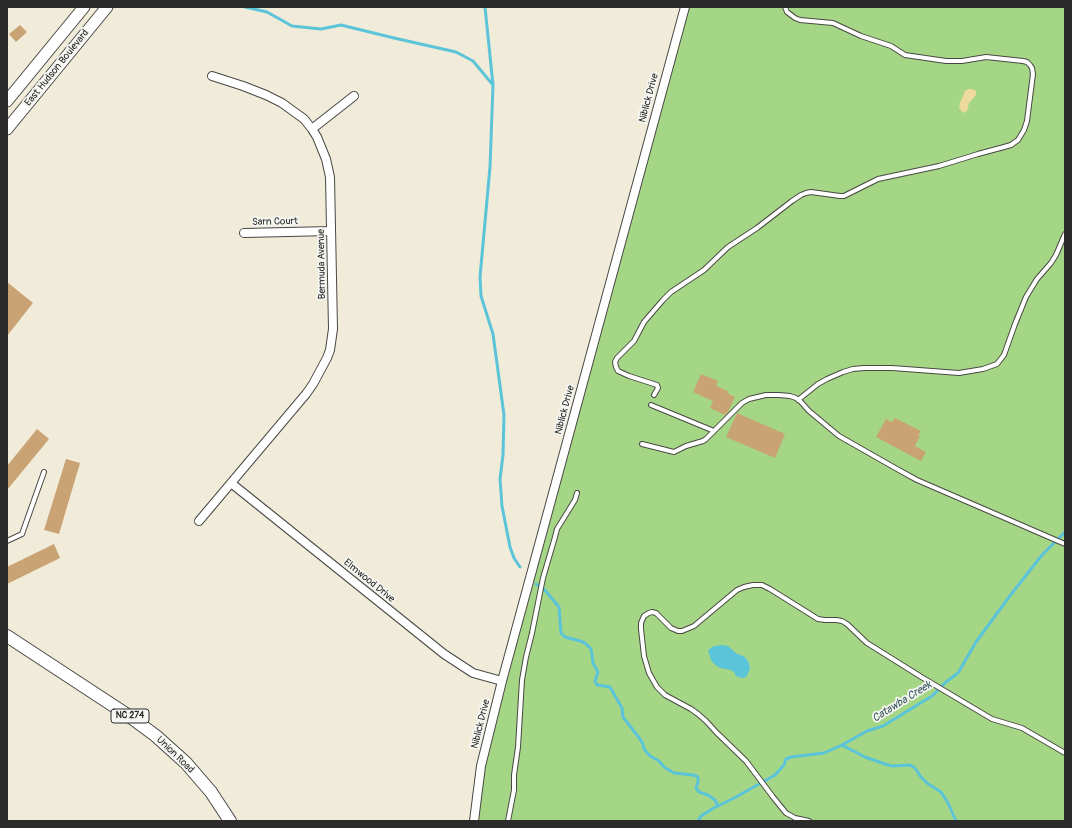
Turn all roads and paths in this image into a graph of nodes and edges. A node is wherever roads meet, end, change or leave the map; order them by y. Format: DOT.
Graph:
graph roads {
  1 [pos="84,7"];
  2 [pos="107,7"];
  3 [pos="685,7"];
  4 [pos="785,7"];
  5 [pos="212,76"];
  6 [pos="354,96"];
  7 [pos="7,101"];
  8 [pos="7,129"];
  9 [pos="312,129"];
  10 [pos="331,231"];
  11 [pos="244,233"];
  12 [pos="1065,234"];
  13 [pos="654,395"];
  14 [pos="798,400"];
  15 [pos="651,405"];
  16 [pos="714,431"];
  17 [pos="642,444"];
  18 [pos="44,472"];
  19 [pos="231,483"];
  20 [pos="577,493"];
  21 [pos="200,521"];
  22 [pos="7,541"];
  23 [pos="1065,544"];
  24 [pos="7,636"];
  25 [pos="502,681"];
  26 [pos="1065,753"];
  27 [pos="230,821"];
  28 [pos="474,821"];
  29 [pos="508,821"];
  30 [pos="809,821"];
  1 -- 7 [label="main road, East Hudson Boulevard"];
  2 -- 8 [label="main road, East Hudson Boulevard"];
  3 -- 25 [label="street, Niblick Drive"];
  4 -- 13 [label="lane"];
  5 -- 9 [label="street, Bermuda Avenue"];
  6 -- 9 [label="street"];
  9 -- 10 [label="street, Bermuda Avenue"];
  10 -- 11 [label="street, Sarn Court"];
  10 -- 19 [label="street, Bermuda Avenue"];
  12 -- 14 [label="lane"];
  14 -- 16 [label="lane"];
  14 -- 23 [label="lane"];
  15 -- 16 [label="lane"];
  16 -- 17 [label="lane"];
  18 -- 22 [label="lane"];
  19 -- 21 [label="street, Bermuda Avenue"];
  19 -- 25 [label="street, Elmwood Drive"];
  20 -- 29 [label="lane"];
  24 -- 27 [label="main road, Union Road / NC 274"];
  25 -- 28 [label="street, Niblick Drive"];
  26 -- 30 [label="lane"];
}
